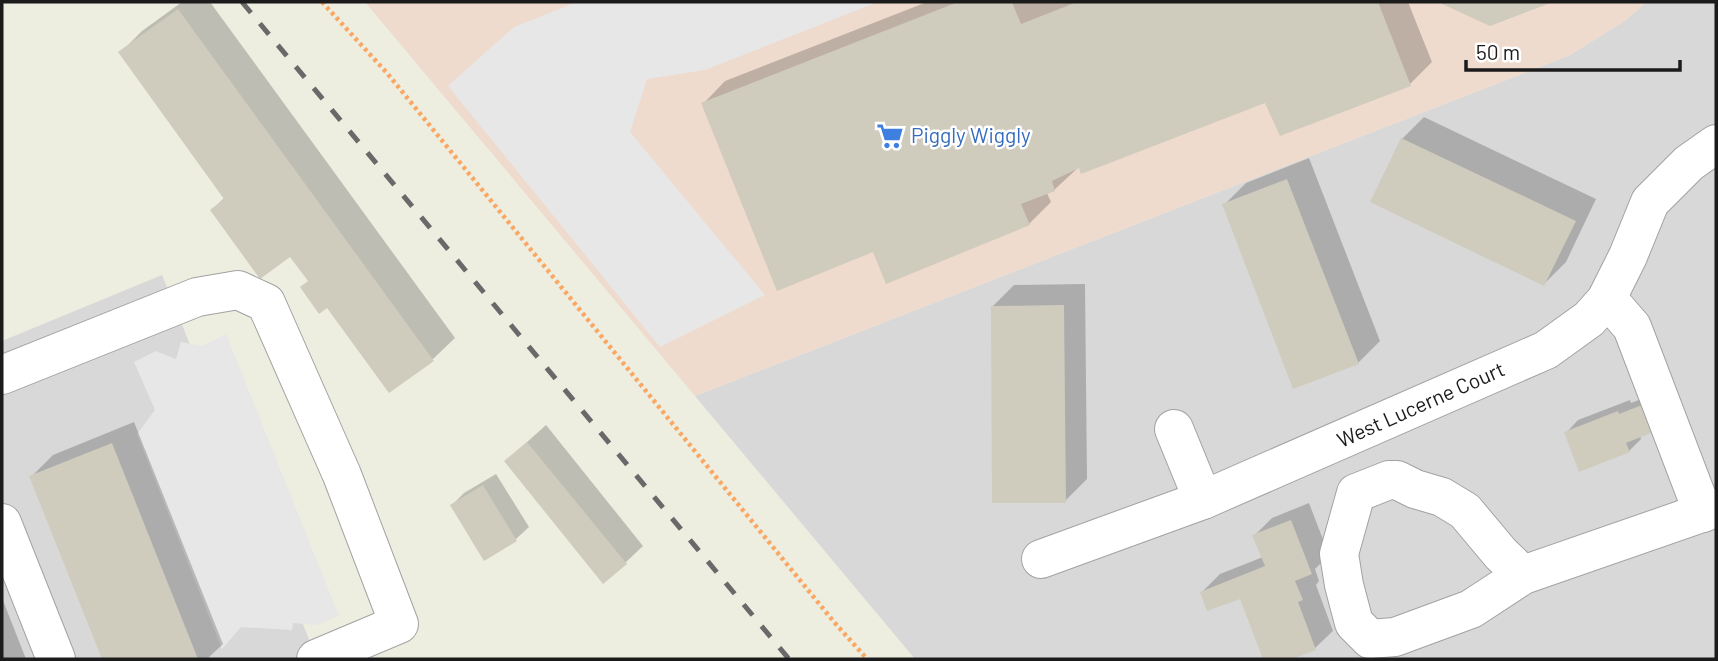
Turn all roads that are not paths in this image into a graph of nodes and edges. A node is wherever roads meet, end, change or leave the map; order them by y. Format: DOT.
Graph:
graph roads {
  1 [pos="1716,144"];
  2 [pos="1606,298"];
  3 [pos="2,375"];
  4 [pos="1174,429"];
  5 [pos="1203,500"];
  6 [pos="1710,510"];
  7 [pos="2,523"];
  8 [pos="1041,559"];
  9 [pos="1523,575"];
  10 [pos="56,659"];
  11 [pos="316,659"];
  1 -- 2 [label="street, West Lucerne Court"];
  2 -- 5 [label="street, West Lucerne Court"];
  2 -- 6 [label="street"];
  3 -- 11 [label="street"];
  4 -- 5 [label="street"];
  5 -- 8 [label="street, West Lucerne Court"];
  6 -- 9 [label="street"];
  7 -- 10 [label="street"];
  9 -- 9 [label="street"];
}
